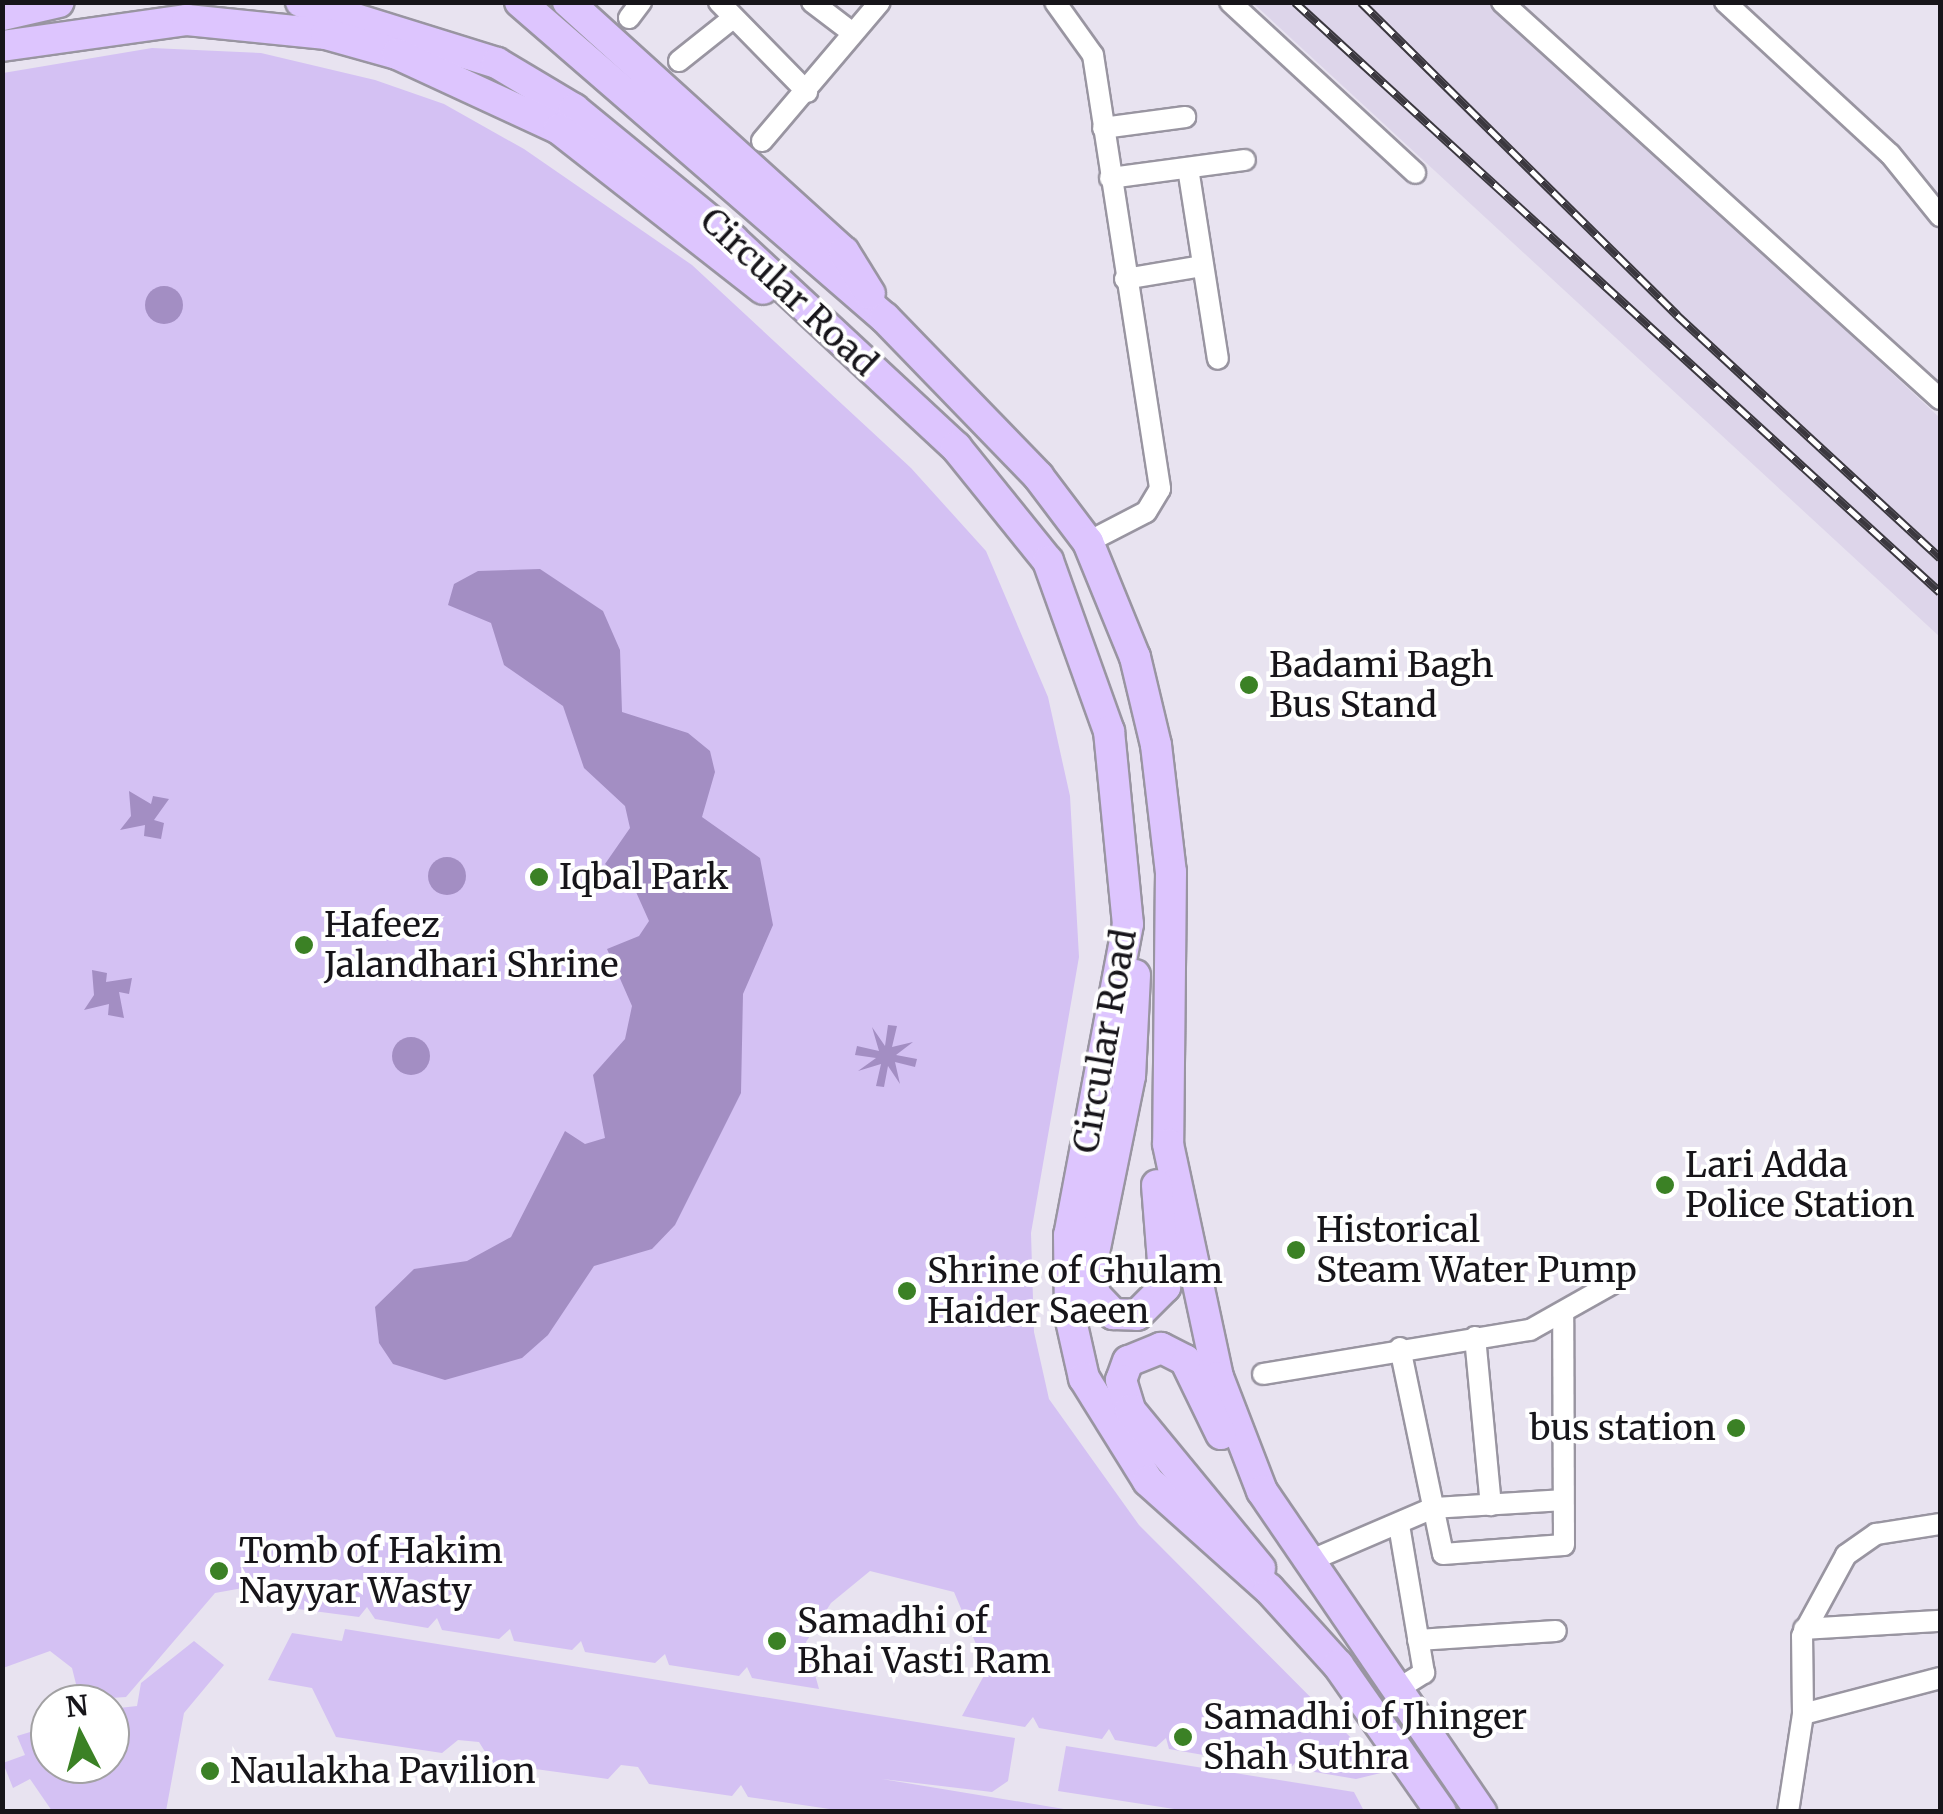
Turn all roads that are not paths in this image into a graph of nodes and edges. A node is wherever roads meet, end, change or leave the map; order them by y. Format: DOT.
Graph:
graph roads {
  1 [pos="58,2"];
  2 [pos="301,2"];
  3 [pos="520,2"];
  4 [pos="568,2"];
  5 [pos="812,2"];
  6 [pos="880,2"];
  7 [pos="1054,2"];
  8 [pos="1230,2"];
  9 [pos="1502,2"];
  10 [pos="1725,2"];
  11 [pos="726,10"];
  12 [pos="2,14"];
  13 [pos="850,30"];
  14 [pos="2,46"];
  15 [pos="679,61"];
  16 [pos="807,92"];
  17 [pos="1185,117"];
  18 [pos="1103,128"];
  19 [pos="762,141"];
  20 [pos="1246,160"];
  21 [pos="1188,168"];
  22 [pos="1416,173"];
  23 [pos="1110,178"];
  24 [pos="1940,216"];
  25 [pos="1203,266"];
  26 [pos="1125,279"];
  27 [pos="799,300"];
  28 [pos="885,318"];
  29 [pos="1218,359"];
  30 [pos="1940,399"];
  31 [pos="1088,542"];
  32 [pos="1128,924"];
  33 [pos="1168,1144"];
  34 [pos="1617,1281"];
  35 [pos="1563,1315"];
  36 [pos="1476,1337"];
  37 [pos="1400,1348"];
  38 [pos="1263,1374"];
  39 [pos="1262,1491"];
  40 [pos="1564,1500"];
  41 [pos="1491,1505"];
  42 [pos="1433,1508"];
  43 [pos="1940,1524"];
  44 [pos="1398,1525"];
  45 [pos="1307,1562"];
  46 [pos="1269,1589"];
  47 [pos="1940,1620"];
  48 [pos="1804,1629"];
  49 [pos="1556,1631"];
  50 [pos="1418,1640"];
  51 [pos="1940,1678"];
  52 [pos="1398,1689"];
  53 [pos="1803,1714"];
  54 [pos="1441,1812"];
  55 [pos="1481,1812"];
  56 [pos="1788,1812"];
  1 -- 12 [label="main road"];
  2 -- 27 [label="main road, Circular Road"];
  3 -- 28 [label="main road, Circular Road"];
  4 -- 28 [label="main road"];
  5 -- 13 [label="street"];
  6 -- 13 [label="street"];
  7 -- 18 [label="street"];
  8 -- 22 [label="street"];
  9 -- 30 [label="street"];
  10 -- 24 [label="street"];
  11 -- 15 [label="street"];
  11 -- 16 [label="street"];
  13 -- 16 [label="street"];
  14 -- 27 [label="main road"];
  16 -- 19 [label="street"];
  17 -- 18 [label="street"];
  18 -- 23 [label="street"];
  20 -- 21 [label="street"];
  21 -- 23 [label="street"];
  21 -- 25 [label="street"];
  23 -- 26 [label="street"];
  25 -- 26 [label="street"];
  25 -- 29 [label="street"];
  26 -- 31 [label="street"];
  27 -- 32 [label="main road, Circular Road"];
  28 -- 31 [label="main road, Circular Road"];
  31 -- 33 [label="main road, Circular Road"];
  32 -- 33 [label="main road"];
  32 -- 46 [label="main road, Circular Road"];
  33 -- 39 [label="main road, Circular Road"];
  34 -- 35 [label="street"];
  35 -- 36 [label="street"];
  35 -- 40 [label="street"];
  36 -- 37 [label="street"];
  36 -- 41 [label="street"];
  37 -- 38 [label="street"];
  37 -- 42 [label="street"];
  39 -- 45 [label="main road, Circular Road"];
  39 -- 46 [label="main road"];
  40 -- 41 [label="street"];
  40 -- 42 [label="street"];
  41 -- 42 [label="street"];
  42 -- 44 [label="street"];
  43 -- 48 [label="street"];
  44 -- 45 [label="street"];
  44 -- 50 [label="street"];
  45 -- 52 [label="main road, Circular Road"];
  46 -- 54 [label="main road, Circular Road"];
  47 -- 48 [label="street"];
  48 -- 53 [label="street"];
  49 -- 50 [label="street"];
  50 -- 52 [label="street"];
  51 -- 53 [label="street"];
  52 -- 55 [label="main road, Circular Road"];
  53 -- 56 [label="street"];
}
